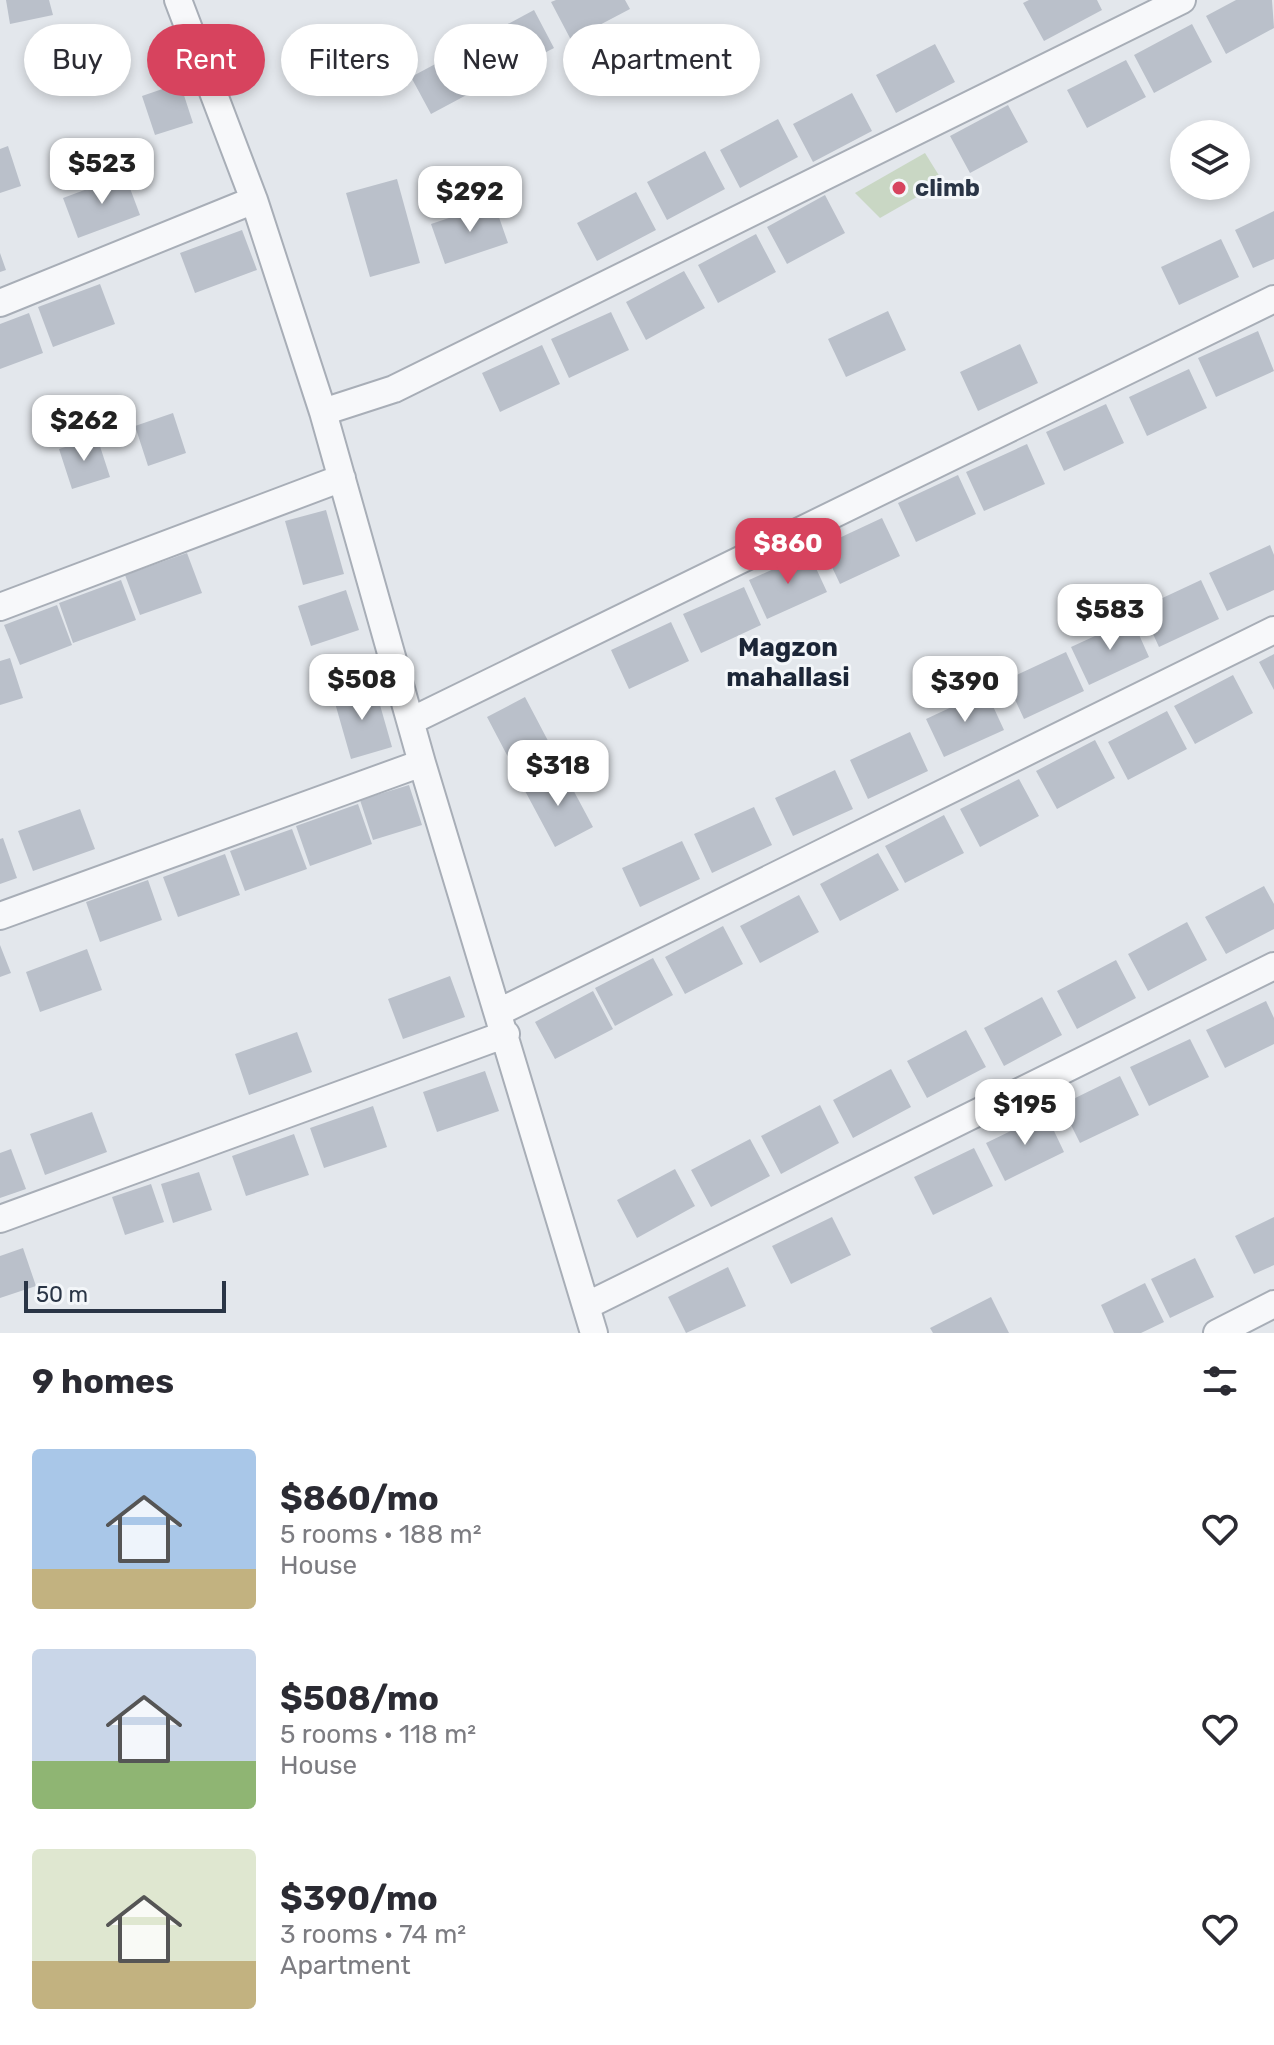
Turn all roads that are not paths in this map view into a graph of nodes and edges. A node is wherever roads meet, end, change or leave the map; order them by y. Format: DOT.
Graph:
graph roads {
  1 [pos="178,0"];
  2 [pos="1182,0"];
  3 [pos="254,200"];
  4 [pos="1274,299"];
  5 [pos="0,303"];
  6 [pos="323,412"];
  7 [pos="342,478"];
  8 [pos="0,607"];
  9 [pos="1274,630"];
  10 [pos="411,721"];
  11 [pos="422,763"];
  12 [pos="0,916"];
  13 [pos="1274,966"];
  14 [pos="502,1023"];
  15 [pos="0,1219"];
  16 [pos="1274,1304"];
  17 [pos="586,1306"];
  18 [pos="594,1333"];
  19 [pos="1217,1333"];
  1 -- 3 [label="street"];
  2 -- 6 [label="street"];
  3 -- 5 [label="street"];
  3 -- 6 [label="street"];
  4 -- 10 [label="street"];
  6 -- 7 [label="street"];
  7 -- 8 [label="street"];
  7 -- 10 [label="street"];
  9 -- 14 [label="street"];
  10 -- 11 [label="street"];
  11 -- 12 [label="street"];
  11 -- 14 [label="street"];
  13 -- 17 [label="street"];
  14 -- 15 [label="street"];
  14 -- 17 [label="street"];
  16 -- 19 [label="street"];
  17 -- 18 [label="street"];
}
